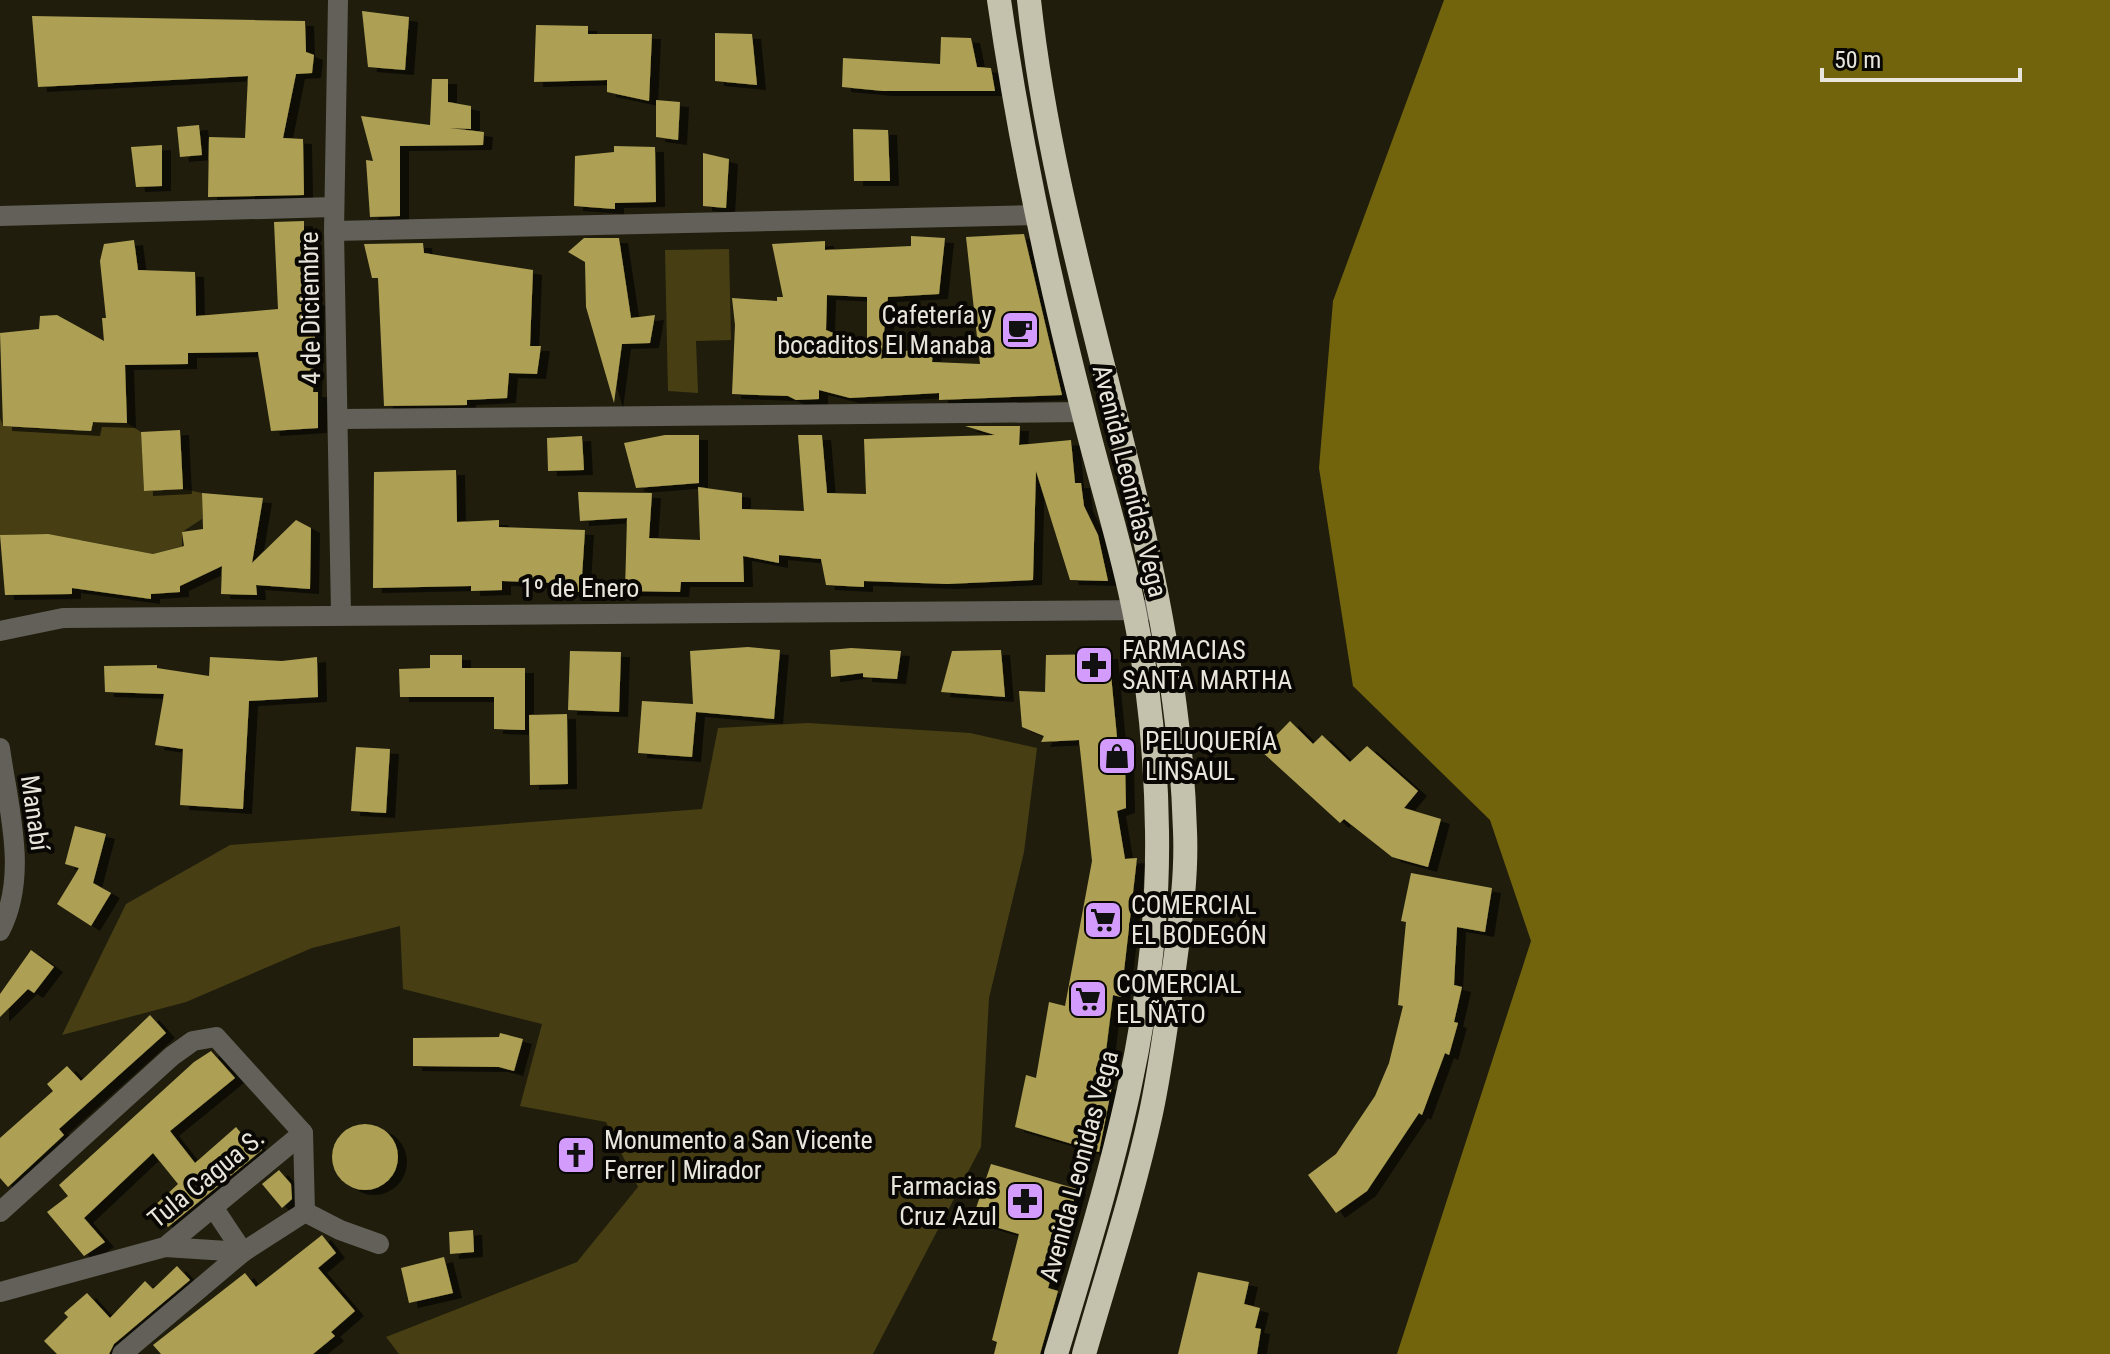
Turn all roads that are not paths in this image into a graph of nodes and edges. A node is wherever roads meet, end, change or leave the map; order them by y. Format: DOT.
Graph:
graph roads {
  1 [pos="338,0"];
  2 [pos="999,0"];
  3 [pos="1029,0"];
  4 [pos="334,207"];
  5 [pos="1038,215"];
  6 [pos="0,216"];
  7 [pos="334,231"];
  8 [pos="1083,412"];
  9 [pos="339,419"];
  10 [pos="1161,609"];
  11 [pos="1135,612"];
  12 [pos="341,614"];
  13 [pos="0,631"];
  14 [pos="0,748"];
  15 [pos="0,931"];
  16 [pos="303,1133"];
  17 [pos="213,1207"];
  18 [pos="0,1212"];
  19 [pos="305,1212"];
  20 [pos="379,1244"];
  21 [pos="165,1247"];
  22 [pos="243,1252"];
  23 [pos="0,1292"];
  24 [pos="122,1354"];
  25 [pos="1056,1354"];
  26 [pos="1084,1354"];
  1 -- 4 [label="street, 4 de Diciembre"];
  2 -- 5 [label="highway, Avenida Leonidas Vega"];
  3 -- 10 [label="highway, Avenida Leonidas Vega"];
  4 -- 6 [label="street"];
  4 -- 7 [label="street, 4 de Diciembre"];
  5 -- 7 [label="street"];
  5 -- 8 [label="highway, Avenida Leonidas Vega"];
  7 -- 9 [label="street, 4 de Diciembre"];
  8 -- 9 [label="street"];
  8 -- 11 [label="highway, Avenida Leonidas Vega"];
  9 -- 12 [label="street, 4 de Diciembre"];
  10 -- 11 [label="street, 1º de Enero"];
  10 -- 26 [label="highway, Avenida Leonidas Vega"];
  11 -- 12 [label="street, 1º de Enero"];
  11 -- 25 [label="highway, Avenida Leonidas Vega"];
  12 -- 13 [label="street, 1º de Enero"];
  14 -- 15 [label="street, Manabí"];
  16 -- 17 [label="street, Tula Cagua S."];
  16 -- 18 [label="street"];
  16 -- 19 [label="street"];
  17 -- 21 [label="street, Tula Cagua S."];
  17 -- 22 [label="street"];
  19 -- 20 [label="street"];
  19 -- 22 [label="street"];
  21 -- 22 [label="street"];
  21 -- 23 [label="street, Tula Cagua S."];
  22 -- 24 [label="street"];
}
